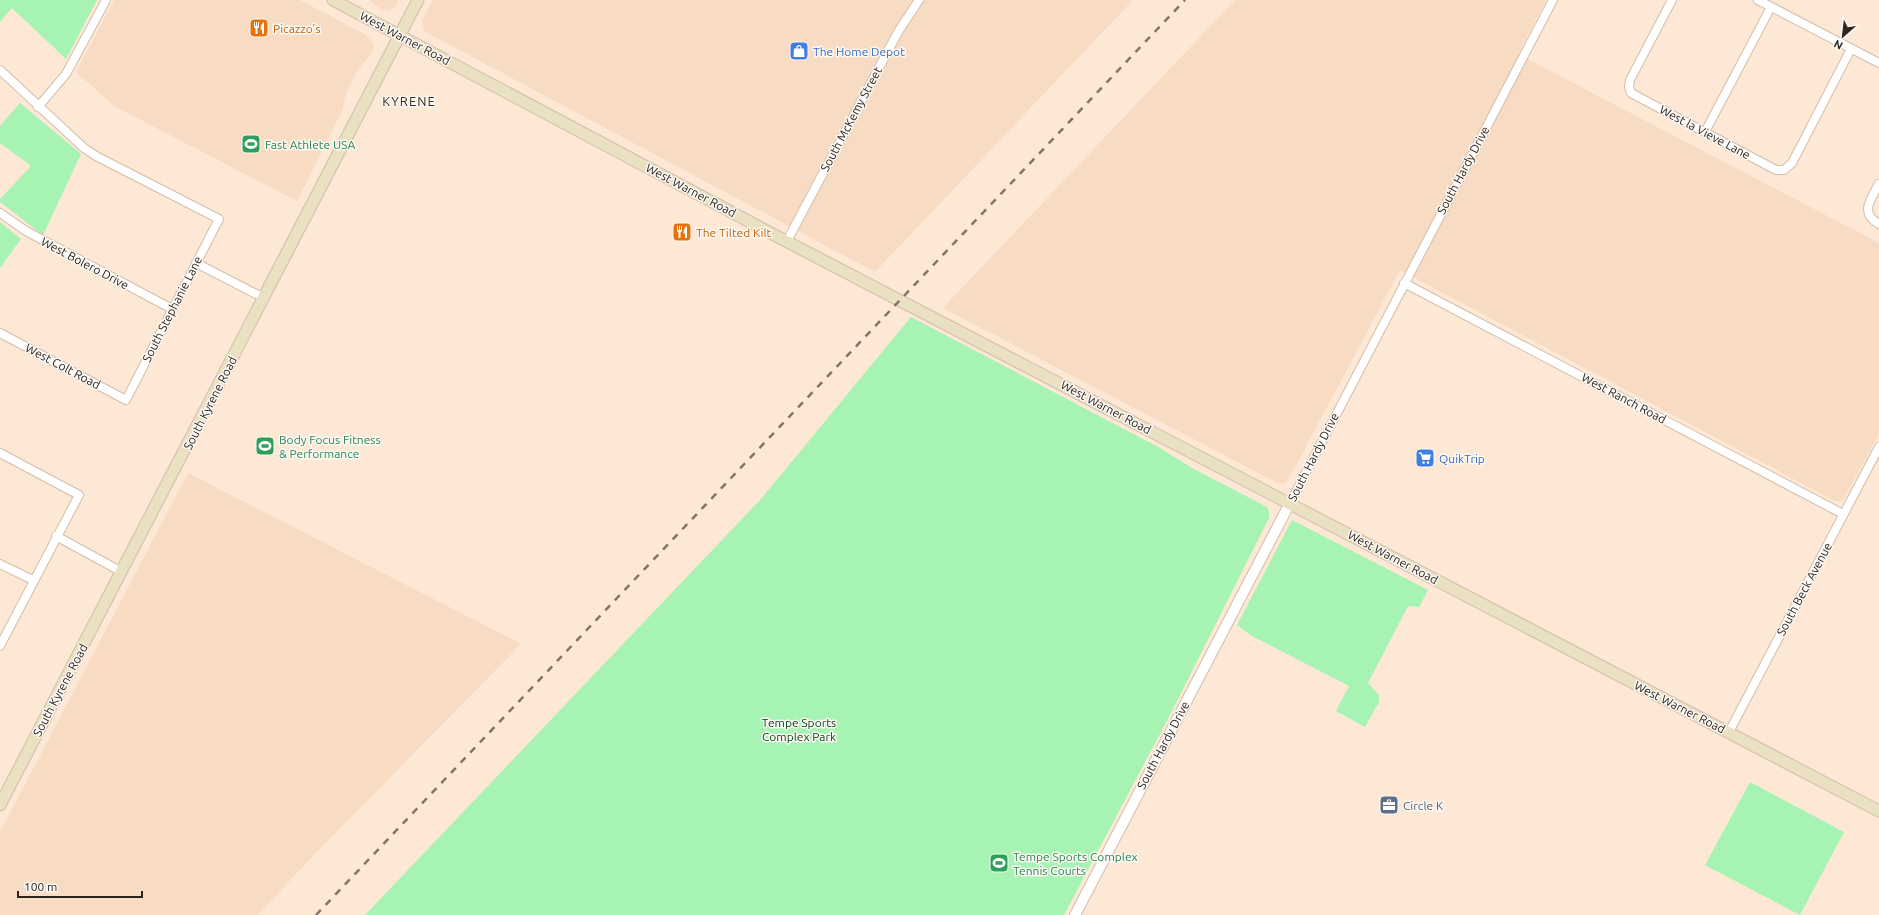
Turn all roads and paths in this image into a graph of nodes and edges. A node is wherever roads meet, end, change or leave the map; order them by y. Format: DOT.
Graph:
graph roads {
  1 [pos="106,0"];
  2 [pos="333,0"];
  3 [pos="418,0"];
  4 [pos="919,0"];
  5 [pos="1553,0"];
  6 [pos="1672,0"];
  7 [pos="1758,0"];
  8 [pos="1771,7"];
  9 [pos="399,35"];
  10 [pos="1851,49"];
  11 [pos="1879,63"];
  12 [pos="0,70"];
  13 [pos="38,107"];
  14 [pos="1705,132"];
  15 [pos="1879,184"];
  16 [pos="0,213"];
  17 [pos="1879,224"];
  18 [pos="787,241"];
  19 [pos="196,263"];
  20 [pos="1404,283"];
  21 [pos="264,298"];
  22 [pos="172,309"];
  23 [pos="0,333"];
  24 [pos="126,400"];
  25 [pos="1879,447"];
  26 [pos="0,453"];
  27 [pos="1290,503"];
  28 [pos="1843,514"];
  29 [pos="56,536"];
  30 [pos="0,564"];
  31 [pos="122,572"];
  32 [pos="33,580"];
  33 [pos="0,646"];
  34 [pos="1728,732"];
  35 [pos="0,805"];
  36 [pos="1879,811"];
  37 [pos="1075,915"];
  1 -- 13 [label="street"];
  2 -- 9 [label="main road, West Warner Road"];
  3 -- 9 [label="main road, South Kyrene Road"];
  4 -- 18 [label="street, South McKemy Street"];
  5 -- 20 [label="street, South Hardy Drive"];
  6 -- 14 [label="street, West la Vieve Lane"];
  7 -- 8 [label="street"];
  8 -- 10 [label="street"];
  8 -- 14 [label="street"];
  9 -- 18 [label="main road, West Warner Road"];
  9 -- 21 [label="main road, South Kyrene Road"];
  10 -- 11 [label="street"];
  10 -- 14 [label="street, West la Vieve Lane"];
  12 -- 13 [label="street"];
  13 -- 19 [label="street, South Stephanie Lane"];
  15 -- 17 [label="street"];
  16 -- 22 [label="street, West Bolero Drive"];
  18 -- 27 [label="main road, West Warner Road"];
  19 -- 21 [label="street"];
  19 -- 22 [label="street, South Stephanie Lane"];
  20 -- 27 [label="street, South Hardy Drive"];
  20 -- 28 [label="street, West Ranch Road"];
  21 -- 31 [label="main road, South Kyrene Road"];
  22 -- 24 [label="street, South Stephanie Lane"];
  23 -- 24 [label="street, West Colt Road"];
  25 -- 28 [label="street, South Beck Avenue"];
  26 -- 29 [label="street"];
  27 -- 34 [label="main road, West Warner Road"];
  27 -- 37 [label="street, South Hardy Drive"];
  28 -- 34 [label="street, South Beck Avenue"];
  29 -- 31 [label="street"];
  29 -- 32 [label="street"];
  30 -- 32 [label="street"];
  31 -- 35 [label="main road, South Kyrene Road"];
  32 -- 33 [label="street"];
  34 -- 36 [label="main road, West Warner Road"];
}
